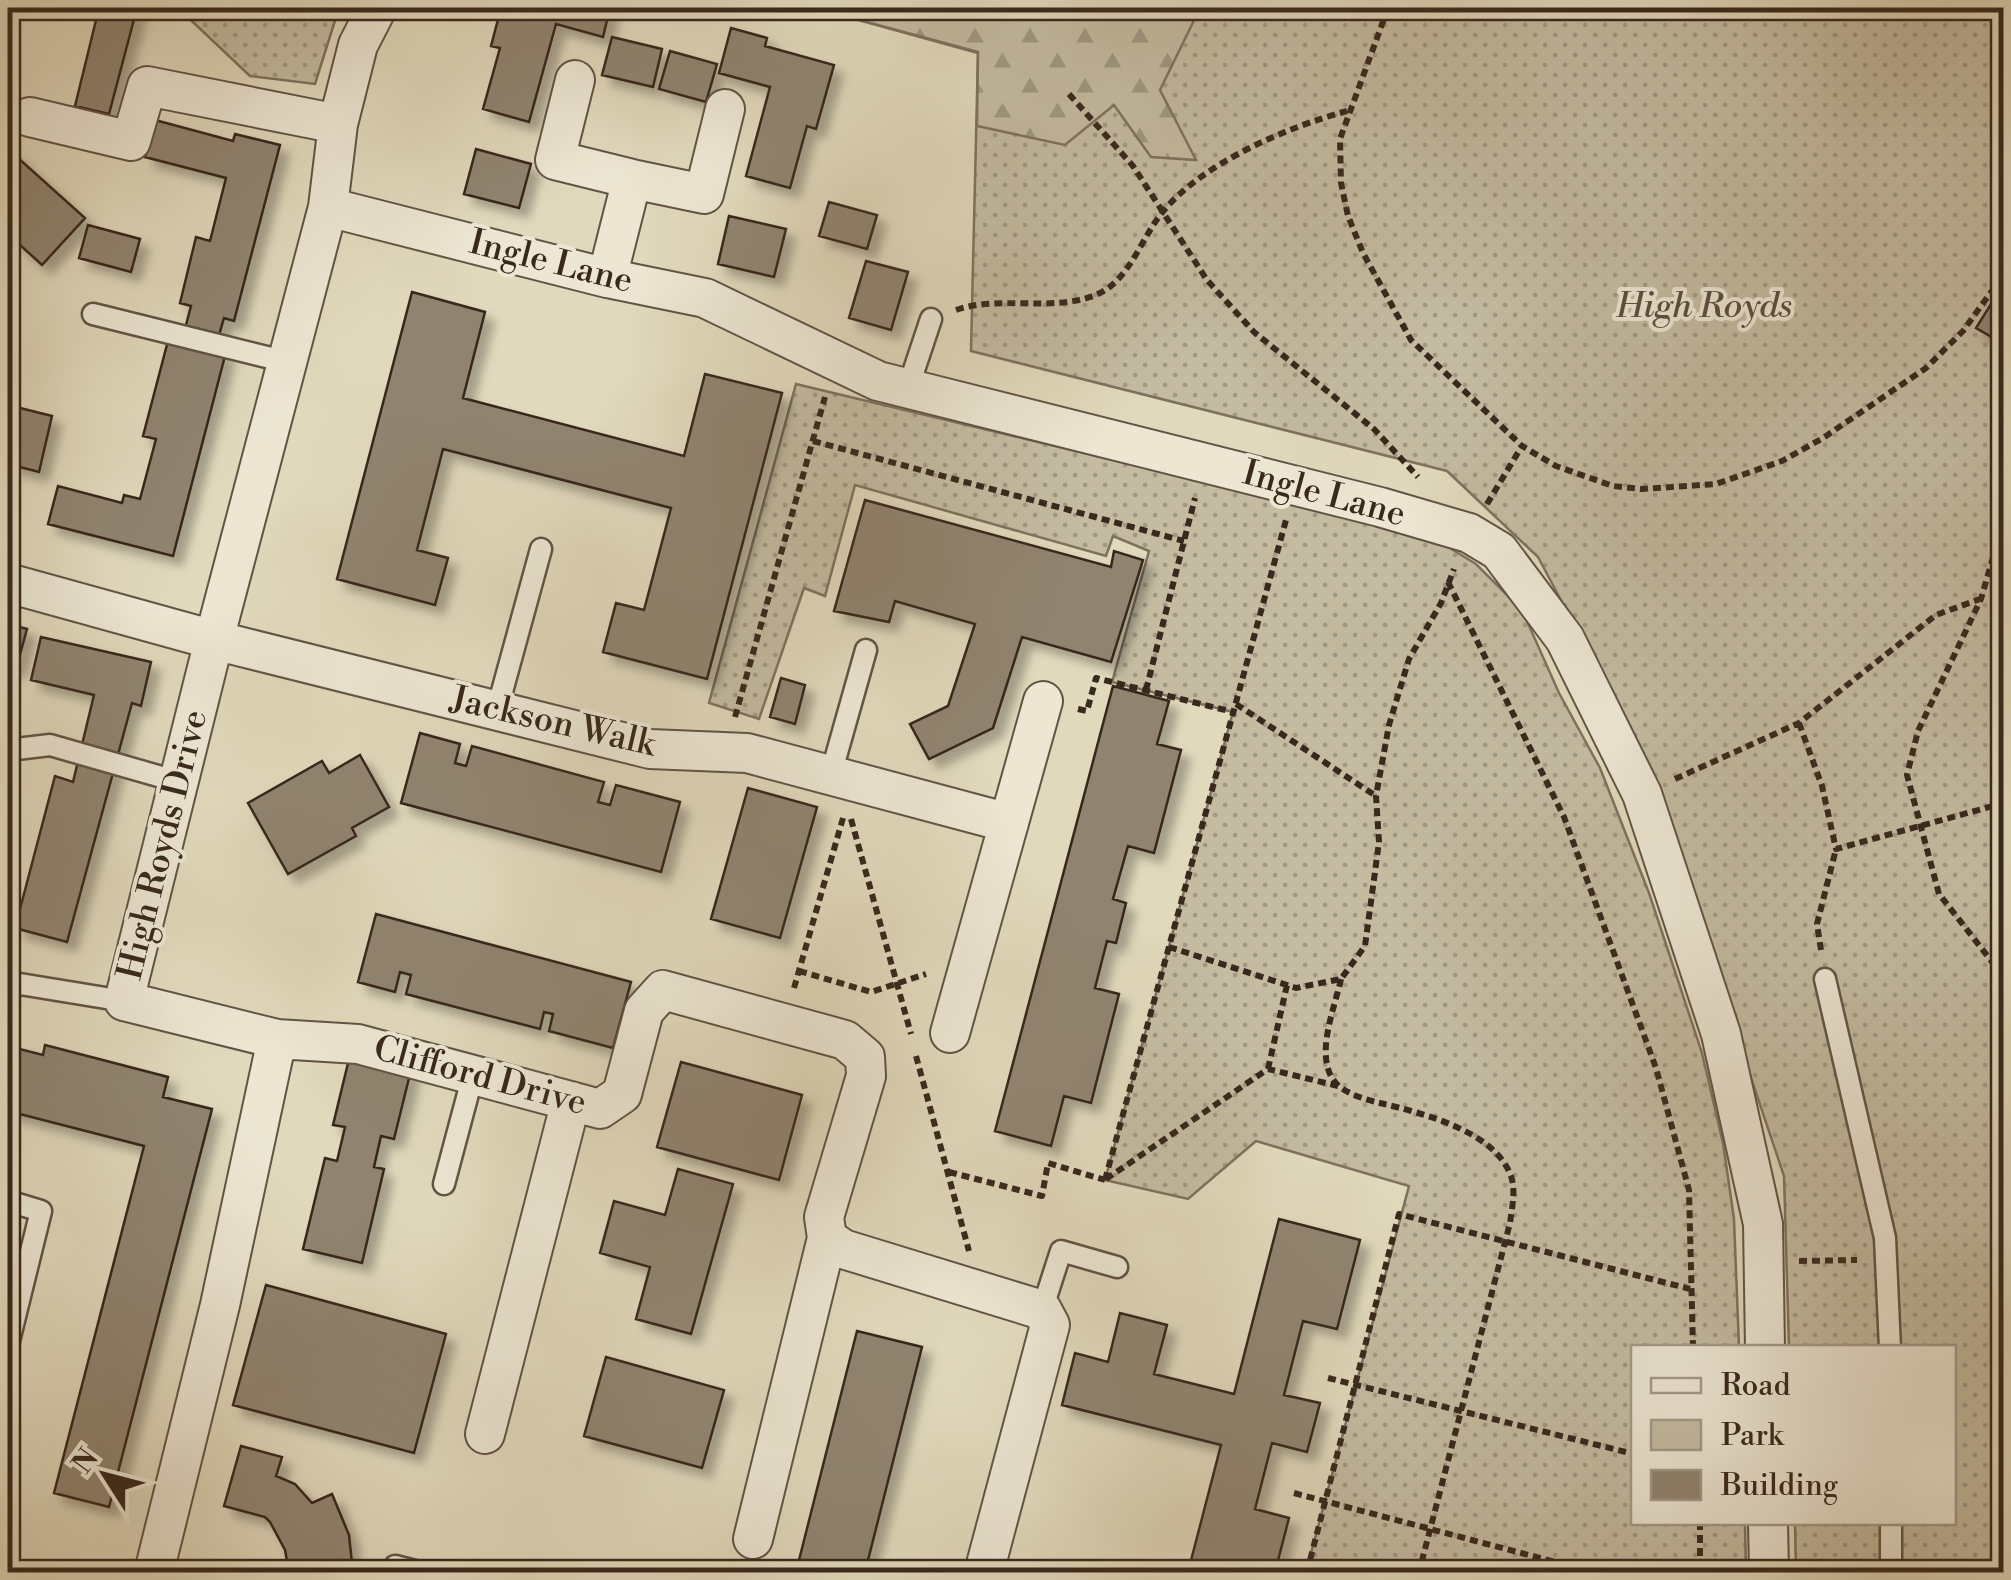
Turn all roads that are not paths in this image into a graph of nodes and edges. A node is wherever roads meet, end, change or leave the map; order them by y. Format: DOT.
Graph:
graph roads {
  1 [pos="377,8"];
  2 [pos="575,80"];
  3 [pos="726,109"];
  4 [pos="30,117"];
  5 [pos="338,124"];
  6 [pos="632,179"];
  7 [pos="328,207"];
  8 [pos="607,278"];
  9 [pos="93,314"];
  10 [pos="930,320"];
  11 [pos="288,362"];
  12 [pos="908,388"];
  13 [pos="540,549"];
  14 [pos="8,583"];
  15 [pos="214,640"];
  16 [pos="866,650"];
  17 [pos="1043,701"];
  18 [pos="496,710"];
  19 [pos="8,750"];
  20 [pos="831,774"];
  21 [pos="179,782"];
  22 [pos="1009,823"];
  23 [pos="1825,979"];
  24 [pos="8,990"];
  25 [pos="124,1001"];
  26 [pos="950,1034"];
  27 [pos="277,1039"];
  28 [pos="473,1075"];
  29 [pos="571,1101"];
  30 [pos="444,1184"];
  31 [pos="8,1201"];
  32 [pos="827,1238"];
  33 [pos="1117,1268"];
  34 [pos="1042,1310"];
  35 [pos="8,1345"];
  36 [pos="1765,1345"];
  37 [pos="1890,1345"];
  38 [pos="484,1434"];
  39 [pos="1768,1525"];
  40 [pos="1891,1525"];
  41 [pos="753,1538"];
  42 [pos="154,1572"];
  43 [pos="393,1572"];
  44 [pos="419,1572"];
  45 [pos="514,1572"];
  46 [pos="522,1572"];
  47 [pos="984,1572"];
  48 [pos="1770,1572"];
  49 [pos="1892,1572"];
  1 -- 5 [label="street, High Royds Drive"];
  2 -- 6 [label="street"];
  3 -- 6 [label="street"];
  4 -- 5 [label="street"];
  5 -- 7 [label="street, High Royds Drive"];
  6 -- 8 [label="street"];
  7 -- 8 [label="street, Ingle Lane"];
  7 -- 11 [label="street, High Royds Drive"];
  8 -- 12 [label="street, Ingle Lane"];
  9 -- 11 [label="lane"];
  10 -- 12 [label="lane"];
  11 -- 15 [label="street, High Royds Drive"];
  12 -- 36 [label="street, Ingle Lane"];
  13 -- 18 [label="lane"];
  14 -- 15 [label="street, Jackson Walk"];
  15 -- 18 [label="street, Jackson Walk"];
  15 -- 21 [label="street, High Royds Drive"];
  16 -- 20 [label="lane"];
  17 -- 22 [label="street"];
  18 -- 20 [label="street, Jackson Walk"];
  19 -- 21 [label="lane"];
  20 -- 22 [label="street, Jackson Walk"];
  21 -- 25 [label="street, High Royds Drive"];
  22 -- 26 [label="street"];
  23 -- 37 [label="lane"];
  24 -- 25 [label="lane"];
  25 -- 27 [label="street, High Royds Drive"];
  27 -- 28 [label="street, Clifford Drive"];
  27 -- 42 [label="street"];
  28 -- 29 [label="street, Clifford Drive"];
  28 -- 30 [label="lane"];
  29 -- 32 [label="street, Clifford Drive"];
  29 -- 38 [label="street"];
  31 -- 35 [label="lane"];
  32 -- 34 [label="street"];
  32 -- 41 [label="street"];
  33 -- 34 [label="lane"];
  34 -- 47 [label="street"];
  39 -- 48 [label="street"];
  40 -- 49 [label="lane"];
  43 -- 44 [label="lane"];
  45 -- 46 [label="lane"];
}
